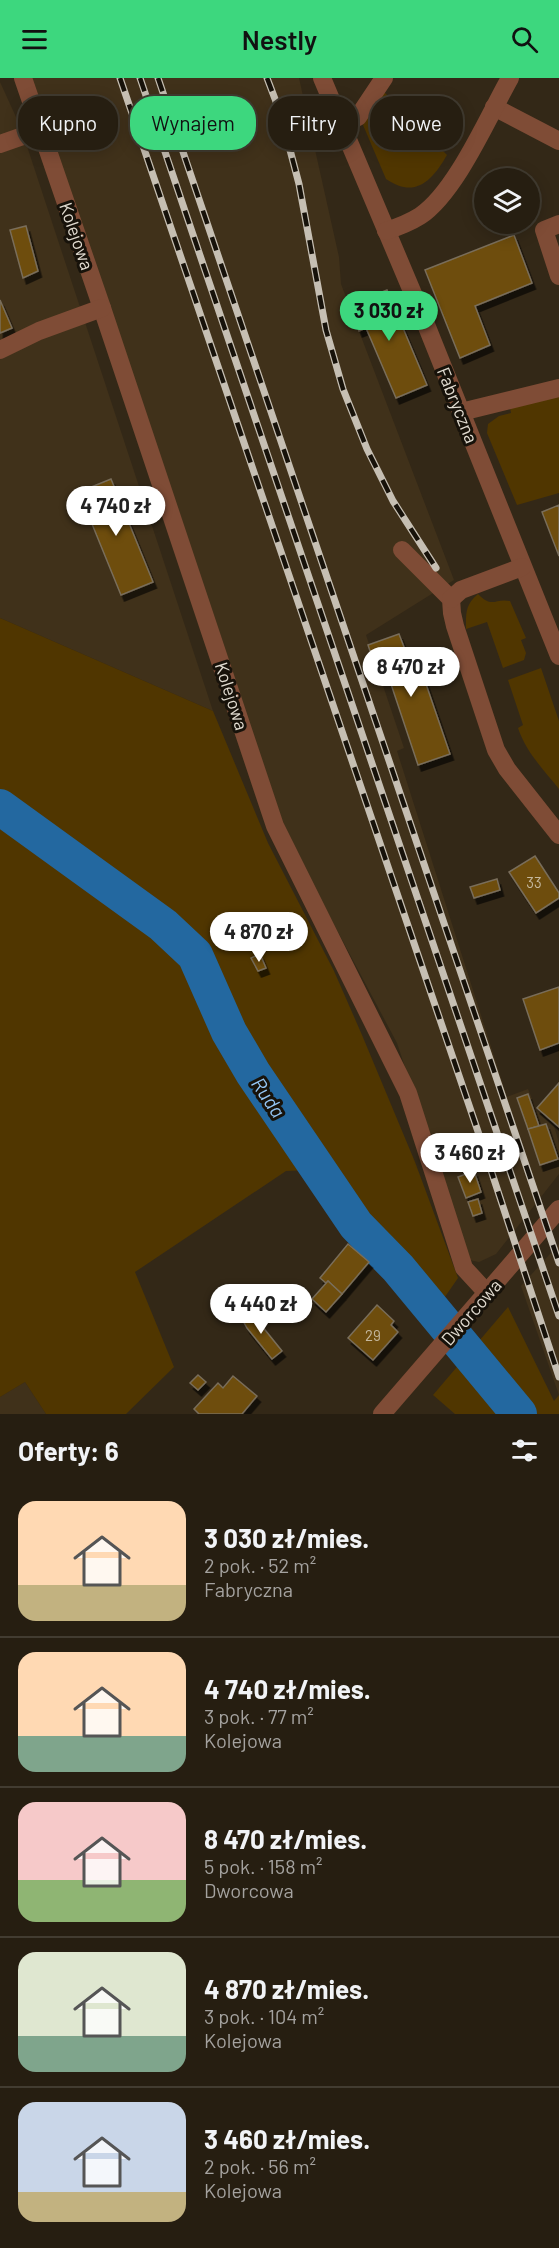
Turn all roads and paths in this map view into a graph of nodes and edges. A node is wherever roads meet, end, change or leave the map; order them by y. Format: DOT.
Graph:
graph roads {
  1 [pos="22,78"];
  2 [pos="322,78"];
  3 [pos="384,78"];
  4 [pos="510,78"];
  5 [pos="28,96"];
  6 [pos="330,96"];
  7 [pos="494,107"];
  8 [pos="358,117"];
  9 [pos="18,138"];
  10 [pos="559,141"];
  11 [pos="0,144"];
  12 [pos="47,150"];
  13 [pos="352,150"];
  14 [pos="559,224"];
  15 [pos="386,231"];
  16 [pos="559,276"];
  17 [pos="102,308"];
  18 [pos="0,350"];
  19 [pos="559,388"];
  20 [pos="461,412"];
  21 [pos="402,550"];
  22 [pos="522,567"];
  23 [pos="451,599"];
  24 [pos="559,656"];
  25 [pos="559,835"];
  26 [pos="559,1209"];
  27 [pos="487,1293"];
  28 [pos="382,1414"];
  1 -- 5 [label="street, Kolejowa"];
  2 -- 6 [label="street, Fabryczna"];
  3 -- 8 [label="street"];
  4 -- 7 [label="street"];
  7 -- 10 [label="street"];
  7 -- 15 [label="street"];
  9 -- 11 [label="street"];
  12 -- 17 [label="street, Kolejowa"];
  13 -- 15 [label="street, Fabryczna"];
  14 -- 16 [label="street"];
  15 -- 20 [label="street, Fabryczna"];
  17 -- 18 [label="street"];
  17 -- 27 [label="street, Kolejowa"];
  19 -- 20 [label="street"];
  20 -- 22 [label="street, Fabryczna"];
  21 -- 23 [label="street"];
  22 -- 23 [label="street"];
  22 -- 24 [label="street, Fabryczna"];
  23 -- 25 [label="street"];
  26 -- 27 [label="street, Dworcowa"];
  27 -- 28 [label="street, Dworcowa"];
}
